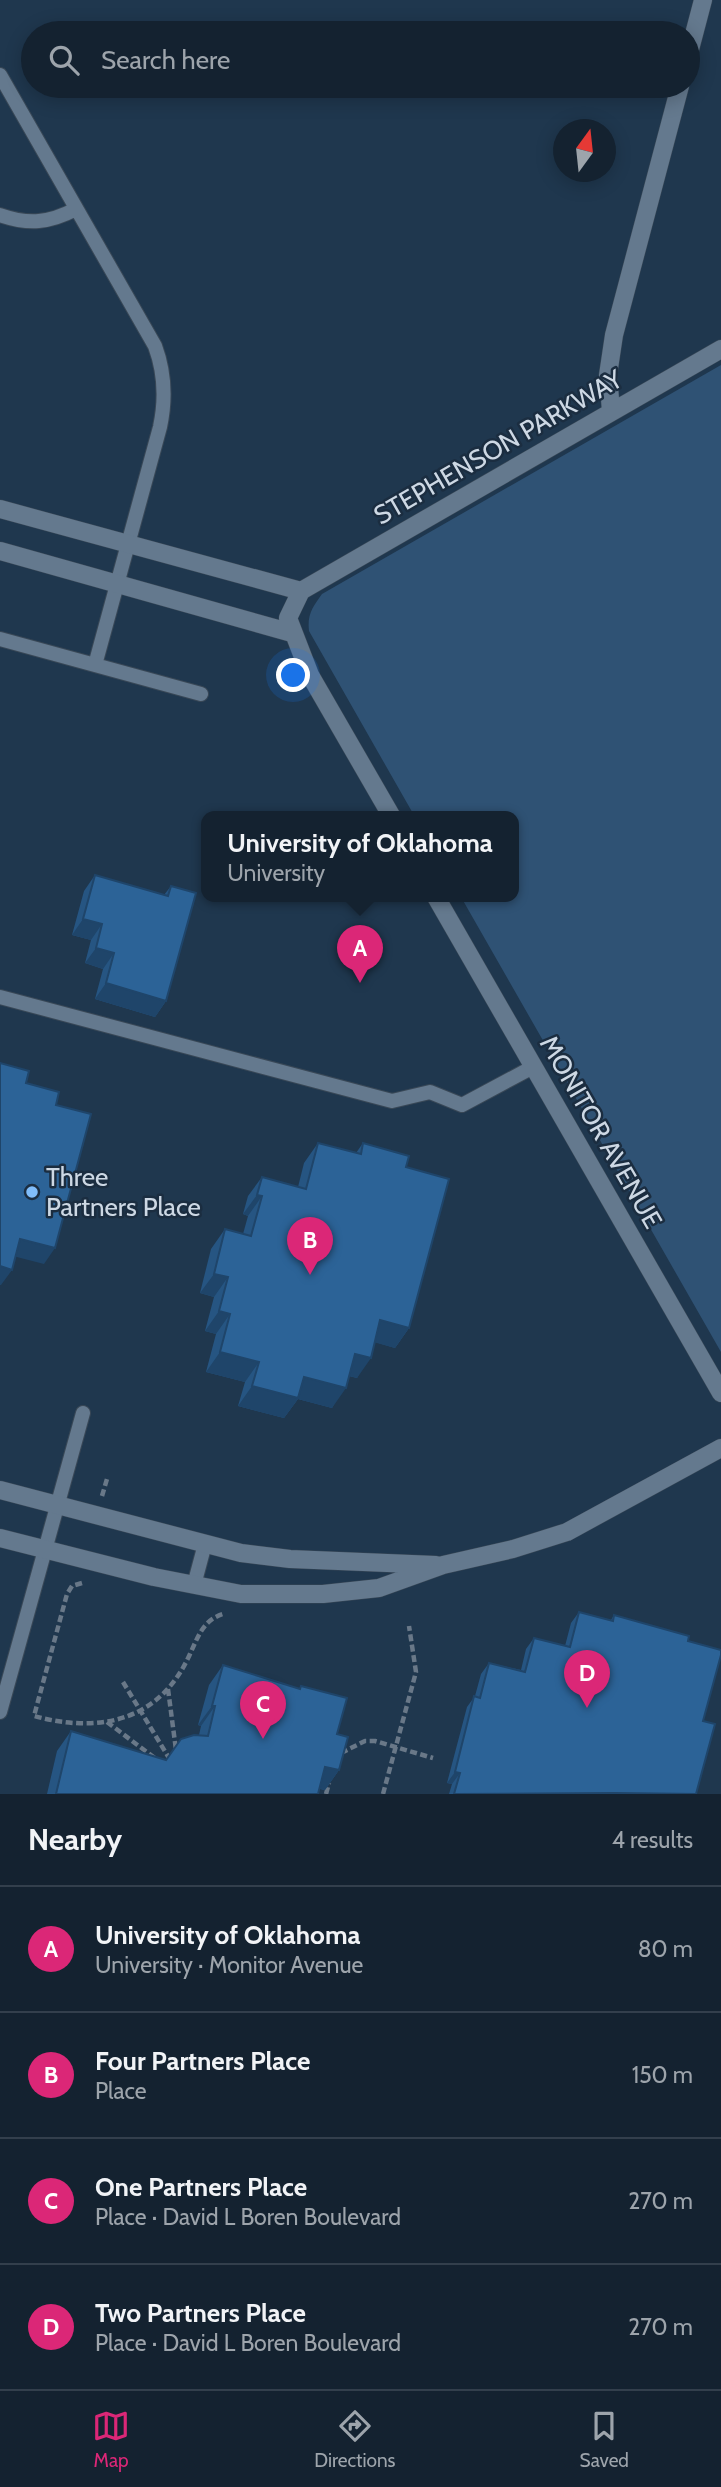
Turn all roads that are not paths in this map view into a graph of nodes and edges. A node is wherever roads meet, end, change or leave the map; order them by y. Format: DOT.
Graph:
graph roads {
  1 [pos="703,0"];
  2 [pos="697,21"];
  3 [pos="0,76"];
  4 [pos="677,98"];
  5 [pos="76,209"];
  6 [pos="0,215"];
  7 [pos="721,349"];
  8 [pos="611,411"];
  9 [pos="0,509"];
  10 [pos="128,544"];
  11 [pos="0,551"];
  12 [pos="117,584"];
  13 [pos="301,591"];
  14 [pos="292,633"];
  15 [pos="0,639"];
  16 [pos="94,665"];
  17 [pos="201,694"];
  18 [pos="389,811"];
  19 [pos="439,902"];
  20 [pos="0,997"];
  21 [pos="533,1067"];
  22 [pos="721,1393"];
  23 [pos="83,1413"];
  24 [pos="721,1448"];
  25 [pos="0,1490"];
  26 [pos="58,1506"];
  27 [pos="0,1538"];
  28 [pos="205,1544"];
  29 [pos="44,1550"];
  30 [pos="443,1565"];
  31 [pos="194,1585"];
  32 [pos="0,1712"];
  1 -- 2 [label="street"];
  3 -- 5 [label="lane"];
  4 -- 8 [label="street"];
  5 -- 6 [label="lane"];
  5 -- 10 [label="lane"];
  7 -- 8 [label="street, STEPHENSON PARKWAY"];
  8 -- 13 [label="street, STEPHENSON PARKWAY"];
  9 -- 10 [label="street"];
  10 -- 12 [label="lane"];
  10 -- 13 [label="street"];
  11 -- 12 [label="street"];
  12 -- 14 [label="street"];
  12 -- 16 [label="lane"];
  13 -- 14 [label="street"];
  14 -- 18 [label="street"];
  15 -- 16 [label="lane"];
  16 -- 17 [label="lane"];
  19 -- 21 [label="street, MONITOR AVENUE"];
  20 -- 21 [label="lane"];
  21 -- 22 [label="street, MONITOR AVENUE"];
  23 -- 26 [label="lane"];
  24 -- 30 [label="street"];
  25 -- 26 [label="street"];
  26 -- 28 [label="street"];
  26 -- 29 [label="lane"];
  27 -- 29 [label="street"];
  28 -- 30 [label="street"];
  28 -- 31 [label="lane"];
  29 -- 31 [label="street"];
  29 -- 32 [label="lane"];
  30 -- 31 [label="street"];
}
